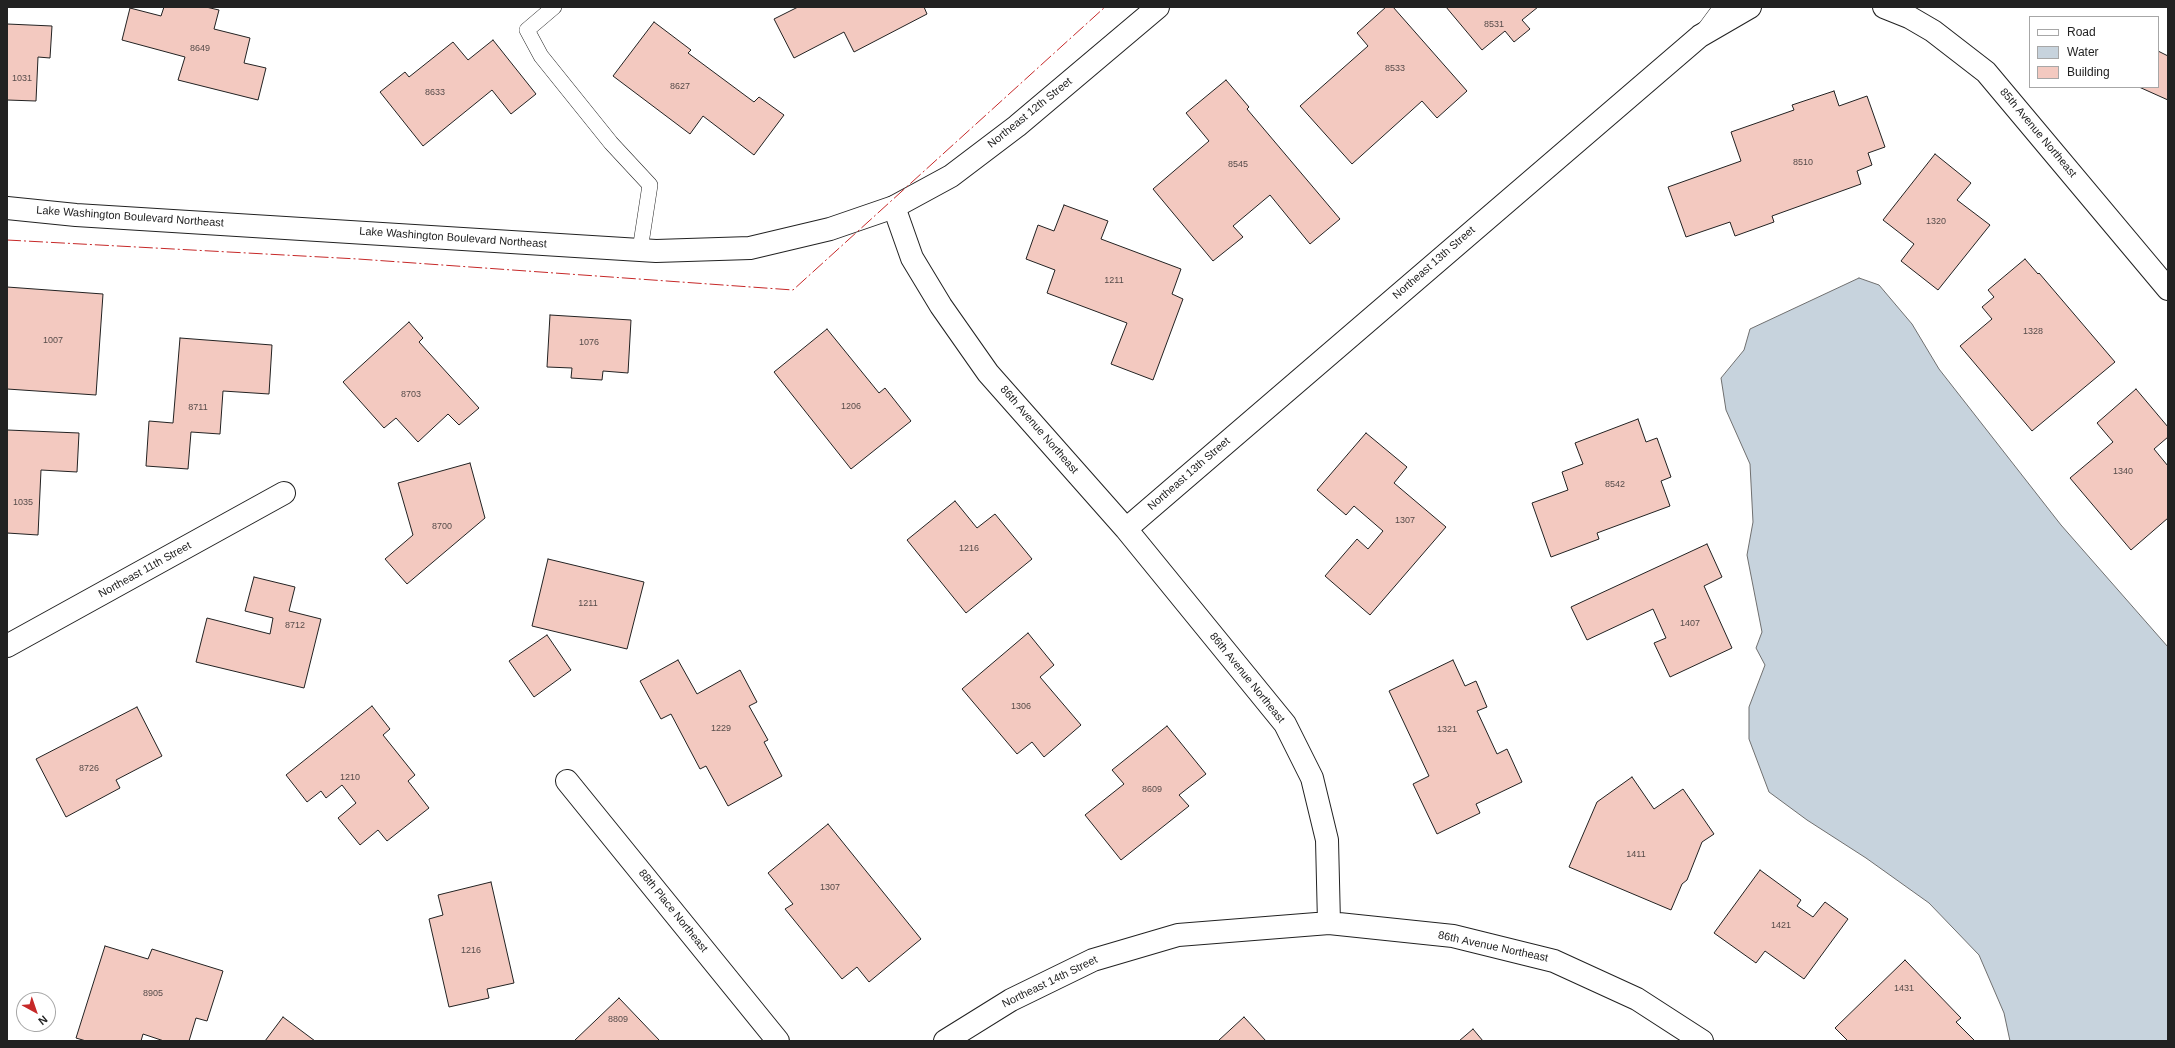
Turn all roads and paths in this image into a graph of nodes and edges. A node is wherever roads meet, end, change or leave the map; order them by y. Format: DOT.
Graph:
graph roads {
  1 [pos="554,7"];
  2 [pos="1158,7"];
  3 [pos="1721,7"];
  4 [pos="1750,7"];
  5 [pos="1884,7"];
  6 [pos="1700,36"];
  7 [pos="894,207"];
  8 [pos="7,208"];
  9 [pos="640,250"];
  10 [pos="2168,289"];
  11 [pos="284,493"];
  12 [pos="1126,528"];
  13 [pos="7,646"];
  14 [pos="567,781"];
  15 [pos="1329,923"];
  16 [pos="778,1041"];
  17 [pos="945,1041"];
  18 [pos="1702,1041"];
  1 -- 9 [label="lane"];
  2 -- 7 [label="street, Northeast 12th Street"];
  3 -- 6 [label="lane"];
  4 -- 6 [label="street, Northeast 13th Street"];
  5 -- 10 [label="street, 85th Avenue Northeast"];
  6 -- 12 [label="street, Northeast 13th Street"];
  7 -- 9 [label="street, Lake Washington Boulevard Northeast"];
  7 -- 12 [label="street, 86th Avenue Northeast"];
  8 -- 9 [label="street, Lake Washington Boulevard Northeast"];
  11 -- 13 [label="street, Northeast 11th Street"];
  12 -- 15 [label="street, 86th Avenue Northeast"];
  14 -- 16 [label="street, 88th Place Northeast"];
  15 -- 17 [label="street, Northeast 14th Street"];
  15 -- 18 [label="street, 86th Avenue Northeast"];
}
